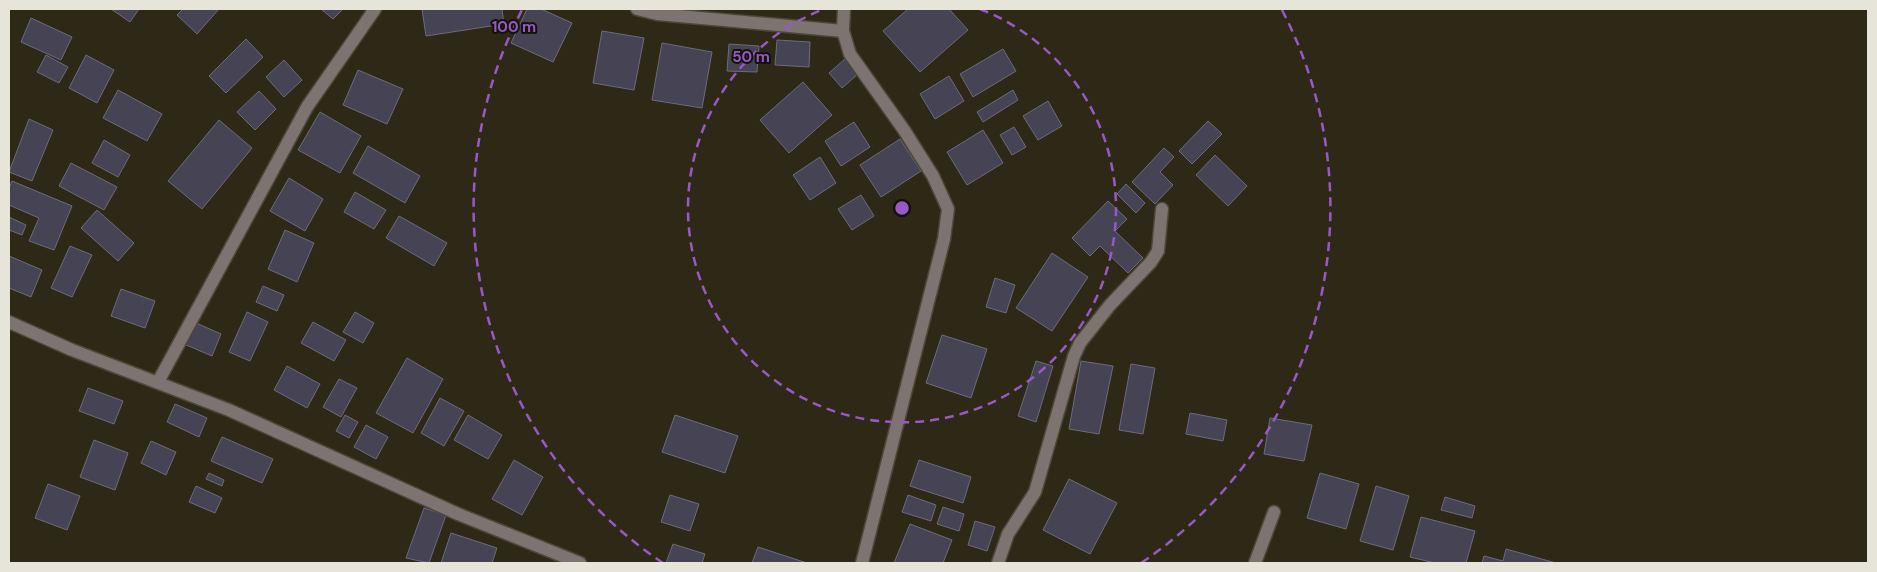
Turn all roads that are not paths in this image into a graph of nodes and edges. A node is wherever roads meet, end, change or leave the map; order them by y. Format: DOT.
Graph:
graph roads {
  1 [pos="375,9"];
  2 [pos="637,9"];
  3 [pos="844,9"];
  4 [pos="843,31"];
  5 [pos="1162,209"];
  6 [pos="9,322"];
  7 [pos="158,382"];
  8 [pos="1274,512"];
  9 [pos="580,563"];
  10 [pos="862,563"];
  11 [pos="998,563"];
  12 [pos="1255,563"];
  1 -- 7 [label="street"];
  2 -- 4 [label="street"];
  3 -- 4 [label="street"];
  4 -- 10 [label="street"];
  5 -- 11 [label="street"];
  6 -- 7 [label="street"];
  7 -- 9 [label="street"];
  8 -- 12 [label="street"];
}
